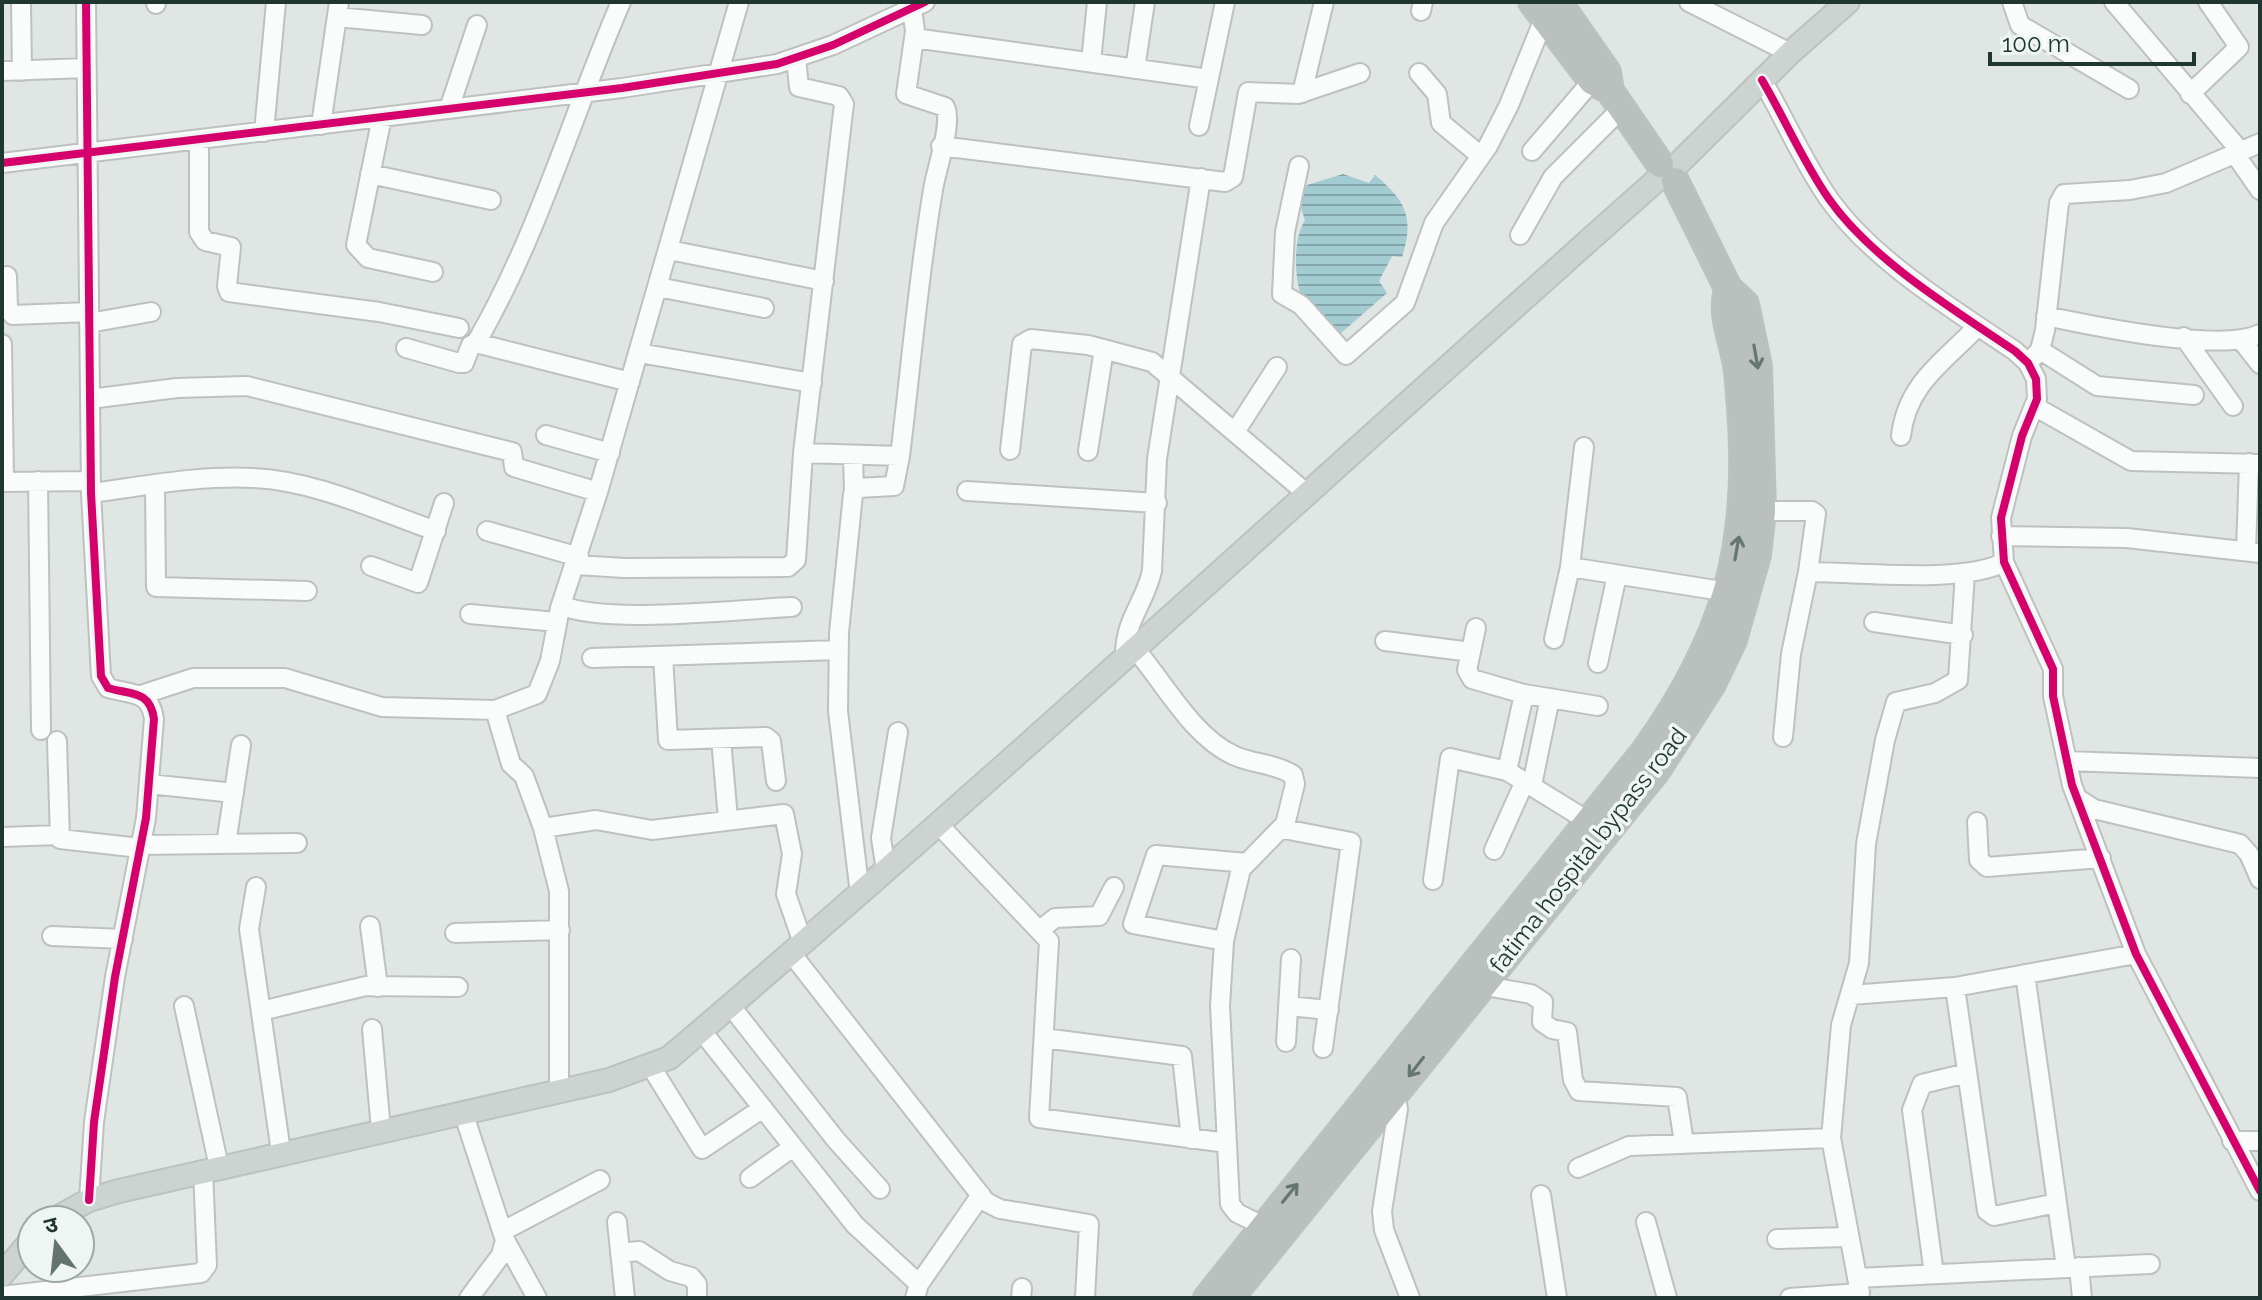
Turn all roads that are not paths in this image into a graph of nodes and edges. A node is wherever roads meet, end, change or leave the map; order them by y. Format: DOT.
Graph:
graph roads {
  1 [pos="21,2"];
  2 [pos="86,2"];
  3 [pos="276,2"];
  4 [pos="621,2"];
  5 [pos="739,2"];
  6 [pos="1097,2"];
  7 [pos="1145,2"];
  8 [pos="1225,2"];
  9 [pos="1324,2"];
  10 [pos="1689,2"];
  11 [pos="1848,2"];
  12 [pos="2012,2"];
  13 [pos="2114,2"];
  14 [pos="2208,2"];
  15 [pos="918,6"];
  16 [pos="1544,8"];
  17 [pos="338,10"];
  18 [pos="422,25"];
  19 [pos="477,25"];
  20 [pos="914,38"];
  21 [pos="1790,53"];
  22 [pos="796,58"];
  23 [pos="1091,62"];
  24 [pos="86,68"];
  25 [pos="1135,69"];
  26 [pos="2,71"];
  27 [pos="22,71"];
  28 [pos="722,73"];
  29 [pos="1360,73"];
  30 [pos="1419,73"];
  31 [pos="1209,79"];
  32 [pos="1762,80"];
  33 [pos="2129,89"];
  34 [pos="582,93"];
  35 [pos="1302,93"];
  36 [pos="1608,93"];
  37 [pos="2190,94"];
  38 [pos="449,109"];
  39 [pos="382,117"];
  40 [pos="321,125"];
  41 [pos="1199,126"];
  42 [pos="264,132"];
  43 [pos="199,140"];
  44 [pos="2260,143"];
  45 [pos="941,146"];
  46 [pos="1532,151"];
  47 [pos="86,152"];
  48 [pos="2239,153"];
  49 [pos="1481,156"];
  50 [pos="2,163"];
  51 [pos="1299,166"];
  52 [pos="1668,172"];
  53 [pos="370,174"];
  54 [pos="1201,178"];
  55 [pos="2260,190"];
  56 [pos="491,200"];
  57 [pos="1520,235"];
  58 [pos="669,250"];
  59 [pos="433,272"];
  60 [pos="7,276"];
  61 [pos="824,281"];
  62 [pos="658,287"];
  63 [pos="1728,288"];
  64 [pos="764,308"];
  65 [pos="151,312"];
  66 [pos="2046,316"];
  67 [pos="88,318"];
  68 [pos="459,328"];
  69 [pos="1972,332"];
  70 [pos="2260,334"];
  71 [pos="2184,337"];
  72 [pos="2242,341"];
  73 [pos="476,343"];
  74 [pos="2,344"];
  75 [pos="406,348"];
  76 [pos="1104,349"];
  77 [pos="639,353"];
  78 [pos="2034,356"];
  79 [pos="2260,364"];
  80 [pos="1277,367"];
  81 [pos="1168,375"];
  82 [pos="630,382"];
  83 [pos="812,383"];
  84 [pos="2194,395"];
  85 [pos="90,399"];
  86 [pos="2034,406"];
  87 [pos="2233,406"];
  88 [pos="1235,432"];
  89 [pos="546,435"];
  90 [pos="1901,436"];
  91 [pos="1584,447"];
  92 [pos="1010,450"];
  93 [pos="1088,451"];
  94 [pos="610,453"];
  95 [pos="803,453"];
  96 [pos="853,455"];
  97 [pos="900,456"];
  98 [pos="2255,464"];
  99 [pos="38,481"];
  100 [pos="3,482"];
  101 [pos="155,485"];
  102 [pos="91,487"];
  103 [pos="967,491"];
  104 [pos="598,492"];
  105 [pos="854,492"];
  106 [pos="1305,492"];
  107 [pos="444,503"];
  108 [pos="1157,503"];
  109 [pos="1762,511"];
  110 [pos="436,531"];
  111 [pos="487,531"];
  112 [pos="2001,536"];
  113 [pos="2253,552"];
  114 [pos="578,561"];
  115 [pos="2004,562"];
  116 [pos="371,566"];
  117 [pos="1570,567"];
  118 [pos="1808,572"];
  119 [pos="1965,573"];
  120 [pos="1617,575"];
  121 [pos="307,591"];
  122 [pos="1728,592"];
  123 [pos="792,607"];
  124 [pos="559,613"];
  125 [pos="470,614"];
  126 [pos="1874,622"];
  127 [pos="1476,628"];
  128 [pos="1963,635"];
  129 [pos="1554,639"];
  130 [pos="1385,641"];
  131 [pos="839,650"];
  132 [pos="1471,652"];
  133 [pos="1130,654"];
  134 [pos="663,656"];
  135 [pos="592,658"];
  136 [pos="1598,663"];
  137 [pos="1706,673"];
  138 [pos="1524,694"];
  139 [pos="141,695"];
  140 [pos="1550,698"];
  141 [pos="1598,706"];
  142 [pos="495,710"];
  143 [pos="41,730"];
  144 [pos="898,732"];
  145 [pos="1783,737"];
  146 [pos="721,739"];
  147 [pos="57,741"];
  148 [pos="241,745"];
  149 [pos="2067,761"];
  150 [pos="2260,768"];
  151 [pos="1507,771"];
  152 [pos="776,781"];
  153 [pos="1528,783"];
  154 [pos="149,784"];
  155 [pos="234,793"];
  156 [pos="2080,800"];
  157 [pos="728,819"];
  158 [pos="1588,821"];
  159 [pos="1977,822"];
  160 [pos="939,825"];
  161 [pos="1284,825"];
  162 [pos="543,828"];
  163 [pos="59,835"];
  164 [pos="2,837"];
  165 [pos="297,843"];
  166 [pos="226,844"];
  167 [pos="141,846"];
  168 [pos="1494,850"];
  169 [pos="2101,858"];
  170 [pos="1247,863"];
  171 [pos="886,871"];
  172 [pos="2260,879"];
  173 [pos="1433,880"];
  174 [pos="256,887"];
  175 [pos="1114,887"];
  176 [pos="860,894"];
  177 [pos="370,926"];
  178 [pos="560,930"];
  179 [pos="1040,930"];
  180 [pos="455,933"];
  181 [pos="52,936"];
  182 [pos="123,939"];
  183 [pos="1224,941"];
  184 [pos="797,948"];
  185 [pos="2136,954"];
  186 [pos="1291,959"];
  187 [pos="2025,974"];
  188 [pos="1471,984"];
  189 [pos="378,987"];
  190 [pos="458,987"];
  191 [pos="1955,987"];
  192 [pos="1851,995"];
  193 [pos="730,1005"];
  194 [pos="184,1006"];
  195 [pos="1288,1006"];
  196 [pos="1329,1010"];
  197 [pos="261,1011"];
  198 [pos="372,1029"];
  199 [pos="701,1030"];
  200 [pos="1044,1038"];
  201 [pos="1286,1042"];
  202 [pos="1323,1048"];
  203 [pos="650,1065"];
  204 [pos="1967,1073"];
  205 [pos="559,1091"];
  206 [pos="1395,1093"];
  207 [pos="763,1108"];
  208 [pos="463,1112"];
  209 [pos="381,1130"];
  210 [pos="1831,1138"];
  211 [pos="1191,1139"];
  212 [pos="2232,1141"];
  213 [pos="2260,1141"];
  214 [pos="1227,1143"];
  215 [pos="1684,1143"];
  216 [pos="793,1147"];
  217 [pos="281,1152"];
  218 [pos="211,1168"];
  219 [pos="1578,1168"];
  220 [pos="750,1178"];
  221 [pos="600,1180"];
  222 [pos="880,1189"];
  223 [pos="2260,1191"];
  224 [pos="981,1195"];
  225 [pos="1541,1195"];
  226 [pos="89,1200"];
  227 [pos="2057,1203"];
  228 [pos="82,1204"];
  229 [pos="617,1222"];
  230 [pos="1646,1222"];
  231 [pos="1263,1226"];
  232 [pos="504,1236"];
  233 [pos="1847,1237"];
  234 [pos="1777,1239"];
  235 [pos="620,1253"];
  236 [pos="16,1258"];
  237 [pos="2150,1264"];
  238 [pos="2072,1267"];
  239 [pos="1934,1274"];
  240 [pos="2,1275"];
  241 [pos="1235,1289"];
  242 [pos="1859,1290"];
  243 [pos="917,1291"];
  244 [pos="2,1296"];
  245 [pos="469,1298"];
  246 [pos="537,1298"];
  247 [pos="625,1298"];
  248 [pos="697,1298"];
  249 [pos="1085,1298"];
  250 [pos="1207,1298"];
  251 [pos="1410,1298"];
  252 [pos="1557,1298"];
  253 [pos="1667,1298"];
  254 [pos="1790,1298"];
  255 [pos="2082,1298"];
  1 -- 27 [label="street"];
  2 -- 24 [label="street"];
  3 -- 42 [label="street"];
  4 -- 34 [label="street"];
  5 -- 28 [label="street"];
  6 -- 23 [label="street"];
  7 -- 25 [label="street"];
  8 -- 31 [label="street"];
  9 -- 35 [label="street"];
  10 -- 21 [label="street"];
  11 -- 21 [label="main road"];
  12 -- 33 [label="street"];
  13 -- 37 [label="street"];
  14 -- 37 [label="street"];
  15 -- 20 [label="street"];
  15 -- 22 [label="street"];
  16 -- 36 [label="highway, fatima hospital bypass road"];
  16 -- 49 [label="street"];
  17 -- 18 [label="street"];
  17 -- 40 [label="street"];
  19 -- 38 [label="street"];
  20 -- 23 [label="street"];
  20 -- 45 [label="street"];
  21 -- 32 [label="main road"];
  22 -- 28 [label="street"];
  22 -- 61 [label="street"];
  23 -- 25 [label="street"];
  24 -- 27 [label="street"];
  24 -- 47 [label="street"];
  25 -- 31 [label="street"];
  26 -- 27 [label="street"];
  28 -- 34 [label="street"];
  28 -- 58 [label="street"];
  29 -- 35 [label="street"];
  30 -- 49 [label="street"];
  31 -- 41 [label="street"];
  32 -- 52 [label="main road"];
  32 -- 69 [label="street"];
  34 -- 38 [label="street"];
  34 -- 73 [label="street"];
  35 -- 54 [label="street"];
  36 -- 46 [label="street"];
  36 -- 52 [label="highway, fatima hospital bypass road"];
  36 -- 57 [label="street"];
  37 -- 48 [label="street"];
  38 -- 39 [label="street"];
  39 -- 40 [label="street"];
  39 -- 53 [label="street"];
  40 -- 42 [label="street"];
  42 -- 43 [label="street"];
  43 -- 47 [label="street"];
  43 -- 68 [label="street"];
  44 -- 48 [label="street"];
  45 -- 54 [label="street"];
  45 -- 97 [label="street"];
  47 -- 50 [label="street"];
  47 -- 67 [label="street"];
  48 -- 55 [label="street"];
  48 -- 66 [label="street"];
  49 -- 51 [label="street"];
  52 -- 63 [label="highway, fatima hospital bypass road"];
  52 -- 106 [label="main road"];
  53 -- 56 [label="street"];
  53 -- 59 [label="street"];
  54 -- 81 [label="street"];
  58 -- 61 [label="street"];
  58 -- 62 [label="street"];
  60 -- 67 [label="street"];
  61 -- 83 [label="street"];
  62 -- 64 [label="street"];
  62 -- 77 [label="street"];
  63 -- 109 [label="highway, fatima hospital bypass road, one-way"];
  122 -- 63 [label="highway, fatima hospital bypass road, one-way"];
  65 -- 67 [label="street"];
  66 -- 71 [label="street"];
  66 -- 78 [label="street"];
  67 -- 85 [label="street"];
  69 -- 78 [label="street"];
  69 -- 90 [label="street"];
  70 -- 72 [label="street"];
  71 -- 72 [label="street"];
  71 -- 87 [label="street"];
  72 -- 79 [label="street"];
  73 -- 75 [label="street"];
  73 -- 82 [label="street"];
  74 -- 100 [label="street"];
  76 -- 81 [label="street"];
  76 -- 92 [label="street"];
  76 -- 93 [label="street"];
  77 -- 82 [label="street"];
  77 -- 83 [label="street"];
  78 -- 84 [label="street"];
  78 -- 86 [label="street"];
  80 -- 88 [label="street"];
  81 -- 88 [label="street"];
  81 -- 108 [label="street"];
  82 -- 94 [label="street"];
  83 -- 95 [label="street"];
  85 -- 102 [label="street"];
  85 -- 104 [label="street"];
  86 -- 98 [label="street"];
  86 -- 112 [label="street"];
  88 -- 106 [label="street"];
  89 -- 94 [label="street"];
  91 -- 117 [label="street"];
  94 -- 104 [label="street"];
  95 -- 96 [label="street"];
  95 -- 114 [label="street"];
  96 -- 97 [label="street"];
  96 -- 105 [label="street"];
  97 -- 105 [label="street"];
  98 -- 113 [label="street"];
  99 -- 100 [label="street"];
  99 -- 102 [label="street"];
  99 -- 143 [label="street"];
  101 -- 102 [label="street"];
  101 -- 110 [label="street"];
  101 -- 121 [label="street"];
  102 -- 139 [label="street"];
  103 -- 108 [label="street"];
  104 -- 114 [label="street"];
  105 -- 131 [label="street"];
  106 -- 133 [label="main road"];
  107 -- 110 [label="street"];
  108 -- 133 [label="street"];
  109 -- 118 [label="street"];
  109 -- 137 [label="highway, fatima hospital bypass road"];
  110 -- 116 [label="street"];
  111 -- 114 [label="street"];
  112 -- 113 [label="street"];
  112 -- 115 [label="street"];
  114 -- 124 [label="street"];
  115 -- 119 [label="street"];
  115 -- 149 [label="street"];
  117 -- 120 [label="street"];
  117 -- 129 [label="street"];
  118 -- 119 [label="street"];
  118 -- 145 [label="street"];
  119 -- 128 [label="street"];
  120 -- 122 [label="street"];
  120 -- 136 [label="street"];
  122 -- 137 [label="highway, fatima hospital bypass road"];
  123 -- 124 [label="street"];
  124 -- 125 [label="street"];
  124 -- 142 [label="street"];
  126 -- 128 [label="street"];
  127 -- 132 [label="street"];
  128 -- 192 [label="street"];
  130 -- 132 [label="street"];
  131 -- 134 [label="street"];
  131 -- 176 [label="street"];
  132 -- 138 [label="street"];
  133 -- 160 [label="main road"];
  133 -- 161 [label="street"];
  134 -- 135 [label="street"];
  134 -- 146 [label="street"];
  137 -- 158 [label="highway, fatima hospital bypass road"];
  137 -- 188 [label="highway, fatima hospital bypass road"];
  138 -- 140 [label="street"];
  138 -- 151 [label="street"];
  139 -- 142 [label="street"];
  139 -- 154 [label="street"];
  140 -- 141 [label="street"];
  140 -- 153 [label="street"];
  142 -- 162 [label="street"];
  144 -- 171 [label="street"];
  146 -- 152 [label="street"];
  146 -- 157 [label="street"];
  147 -- 163 [label="street"];
  148 -- 155 [label="street"];
  149 -- 150 [label="street"];
  149 -- 156 [label="street"];
  151 -- 153 [label="street"];
  151 -- 173 [label="street"];
  153 -- 158 [label="street"];
  153 -- 168 [label="street"];
  154 -- 155 [label="street"];
  154 -- 167 [label="street"];
  155 -- 166 [label="street"];
  156 -- 169 [label="street"];
  156 -- 172 [label="street"];
  157 -- 162 [label="street"];
  157 -- 184 [label="street"];
  158 -- 188 [label="highway, fatima hospital bypass road"];
  159 -- 169 [label="street"];
  160 -- 171 [label="main road"];
  160 -- 179 [label="street"];
  161 -- 170 [label="street"];
  161 -- 196 [label="street"];
  162 -- 178 [label="street"];
  163 -- 164 [label="street"];
  163 -- 167 [label="street"];
  165 -- 166 [label="street"];
  166 -- 167 [label="street"];
  167 -- 182 [label="street"];
  169 -- 185 [label="street"];
  170 -- 183 [label="street"];
  170 -- 183 [label="street"];
  171 -- 176 [label="main road"];
  174 -- 197 [label="street"];
  175 -- 179 [label="street"];
  176 -- 184 [label="main road"];
  177 -- 189 [label="street"];
  178 -- 180 [label="street"];
  178 -- 205 [label="street"];
  179 -- 200 [label="street"];
  181 -- 182 [label="street"];
  182 -- 226 [label="street"];
  183 -- 214 [label="street"];
  184 -- 193 [label="main road"];
  184 -- 224 [label="street"];
  185 -- 187 [label="street"];
  185 -- 212 [label="street"];
  186 -- 195 [label="street"];
  187 -- 191 [label="street"];
  187 -- 227 [label="street"];
  188 -- 206 [label="highway, fatima hospital bypass road, one-way"];
  188 -- 215 [label="street"];
  231 -- 188 [label="highway, fatima hospital bypass road, one-way"];
  189 -- 190 [label="street"];
  189 -- 197 [label="street"];
  191 -- 192 [label="street"];
  191 -- 204 [label="street"];
  192 -- 210 [label="street"];
  193 -- 199 [label="main road"];
  193 -- 222 [label="street"];
  194 -- 218 [label="street"];
  195 -- 196 [label="street"];
  195 -- 201 [label="street"];
  196 -- 202 [label="street"];
  197 -- 217 [label="street"];
  198 -- 209 [label="street"];
  199 -- 203 [label="main road"];
  199 -- 207 [label="street"];
  200 -- 211 [label="street"];
  200 -- 211 [label="street"];
  203 -- 205 [label="main road"];
  203 -- 207 [label="street"];
  204 -- 227 [label="street"];
  204 -- 239 [label="street"];
  205 -- 208 [label="main road"];
  206 -- 241 [label="highway, fatima hospital bypass road"];
  206 -- 251 [label="street"];
  207 -- 216 [label="street"];
  208 -- 209 [label="main road"];
  208 -- 232 [label="street"];
  209 -- 217 [label="main road"];
  210 -- 215 [label="street"];
  210 -- 233 [label="street"];
  211 -- 214 [label="street"];
  212 -- 213 [label="street"];
  212 -- 223 [label="street"];
  214 -- 231 [label="street"];
  215 -- 219 [label="street"];
  216 -- 220 [label="street"];
  216 -- 243 [label="street"];
  217 -- 218 [label="main road"];
  218 -- 226 [label="main road"];
  218 -- 244 [label="street"];
  221 -- 232 [label="street"];
  224 -- 243 [label="street"];
  224 -- 249 [label="street"];
  225 -- 252 [label="street"];
  226 -- 228 [label="main road"];
  227 -- 238 [label="street"];
  229 -- 235 [label="street"];
  230 -- 253 [label="street"];
  231 -- 241 [label="highway, fatima hospital bypass road"];
  232 -- 245 [label="street"];
  232 -- 246 [label="street"];
  233 -- 234 [label="street"];
  233 -- 242 [label="street"];
  235 -- 247 [label="street"];
  235 -- 248 [label="street"];
  236 -- 240 [label="main road"];
  237 -- 238 [label="street"];
  238 -- 239 [label="street"];
  238 -- 255 [label="street"];
  239 -- 242 [label="street"];
  241 -- 250 [label="highway, fatima hospital bypass road"];
  242 -- 254 [label="street"];
}
